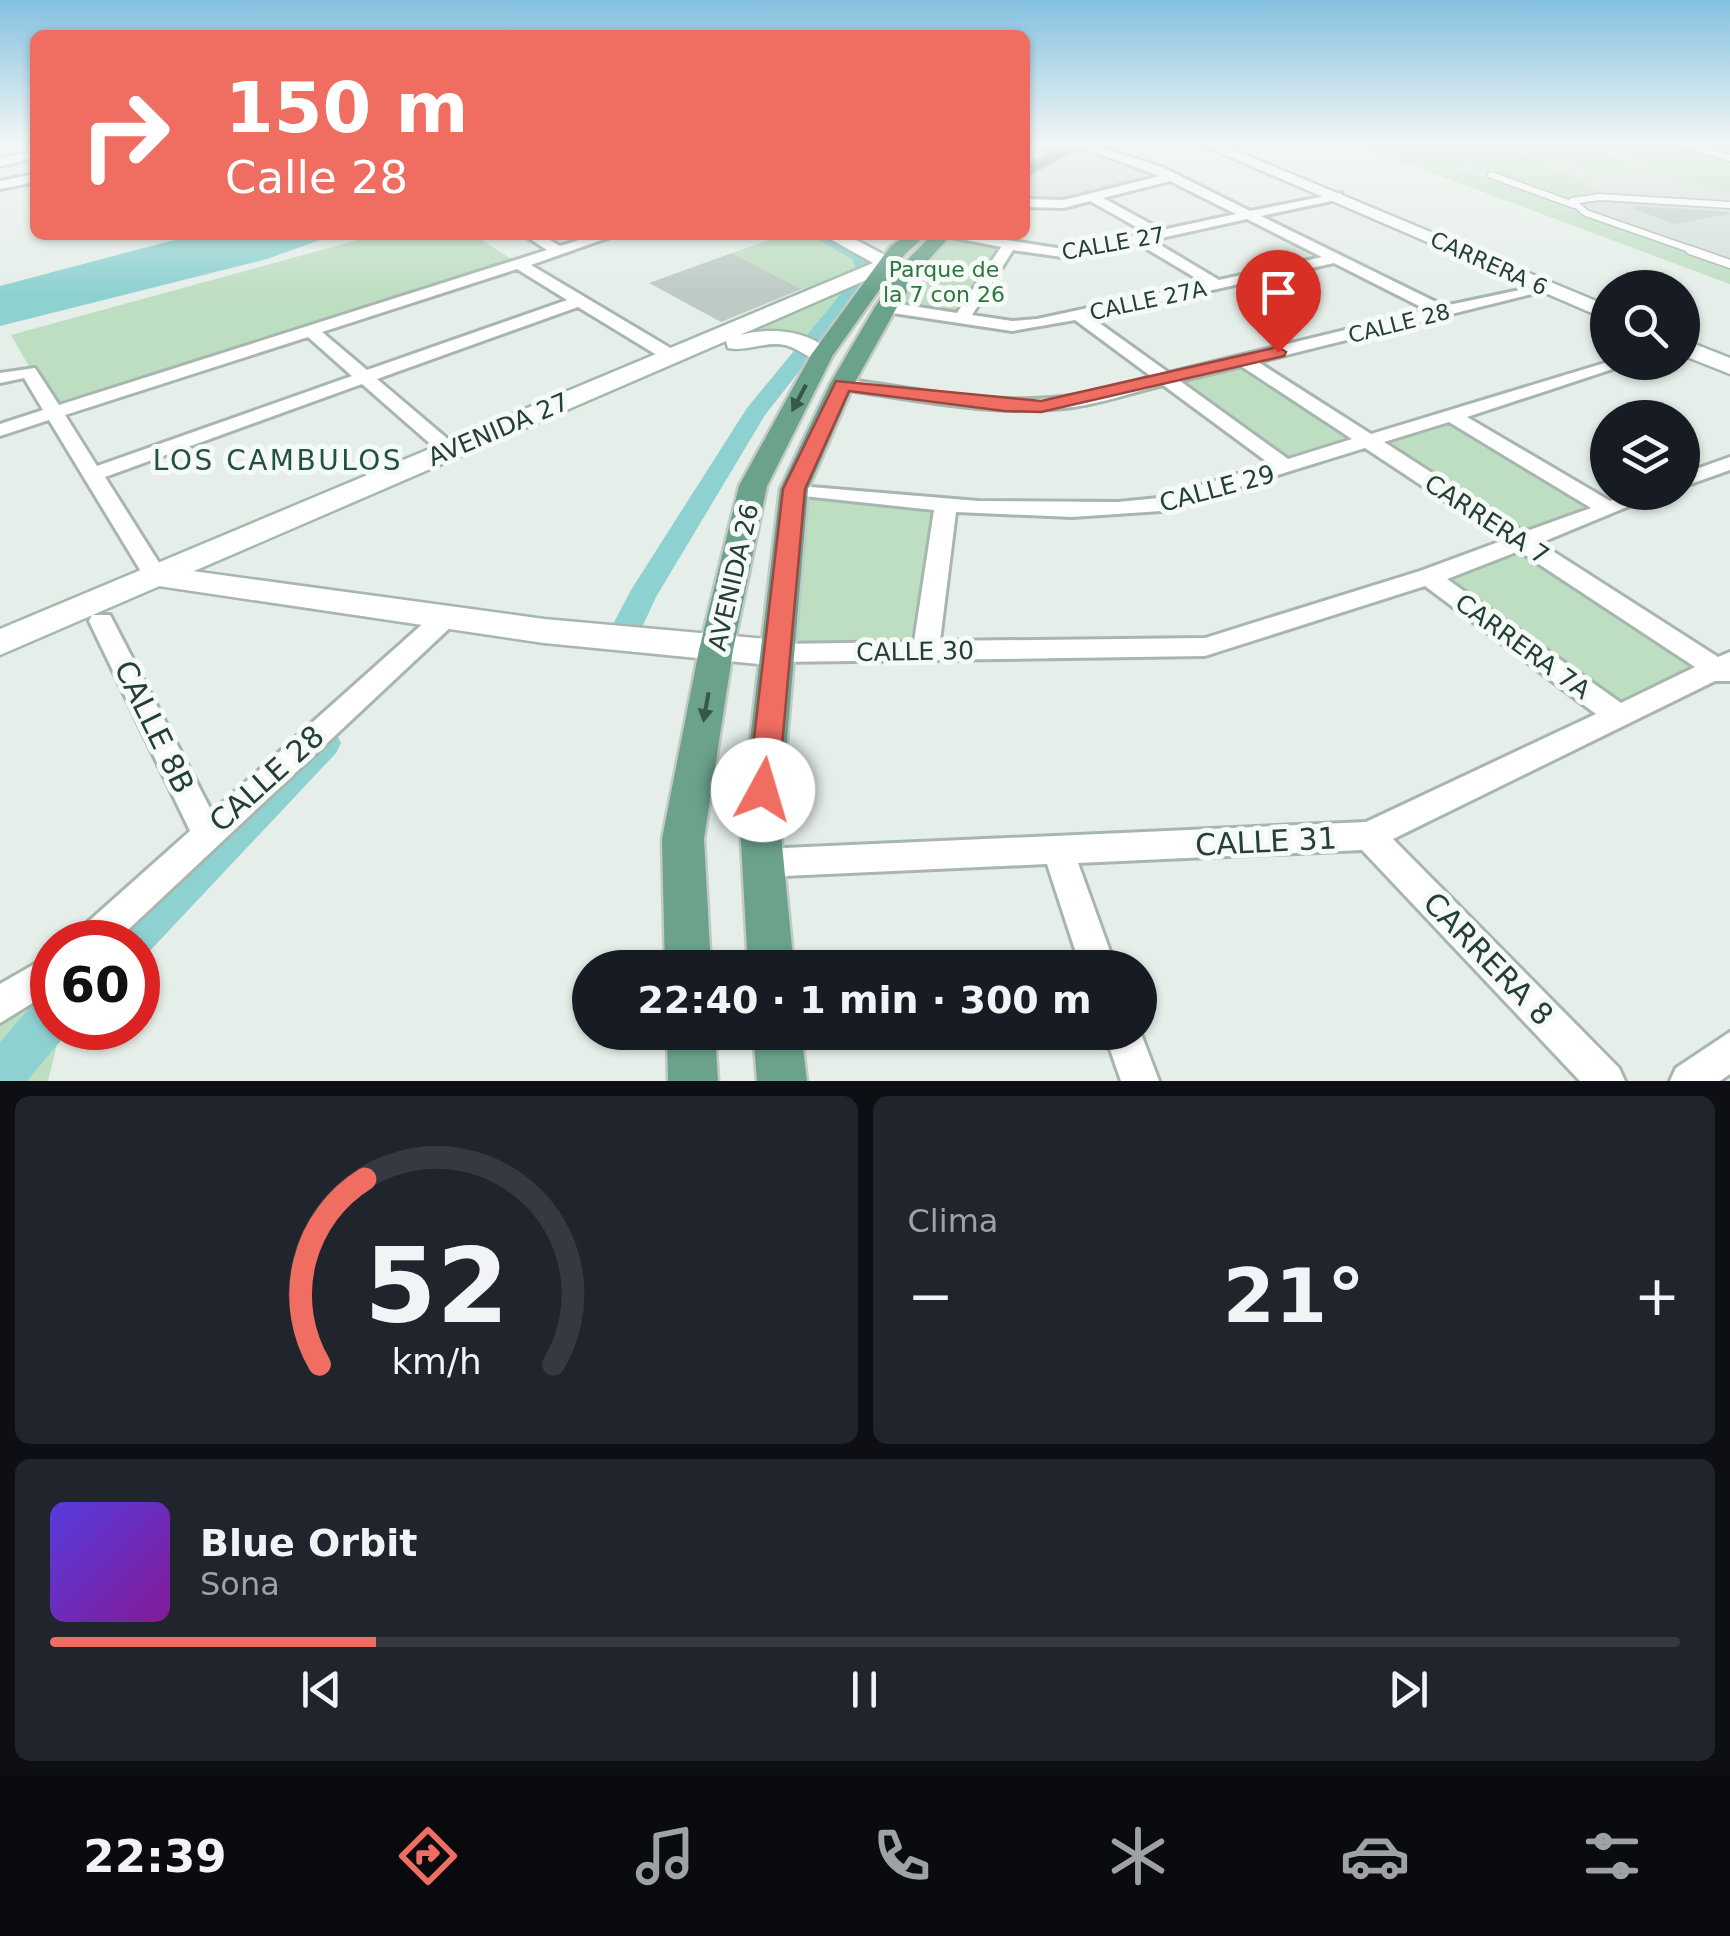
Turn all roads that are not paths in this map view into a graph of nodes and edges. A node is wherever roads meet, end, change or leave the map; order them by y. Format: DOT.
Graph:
graph roads {
  1 [pos="1110,193"];
  2 [pos="1202,193"];
  3 [pos="1330,193"];
  4 [pos="1542,193"];
  5 [pos="1336,196"];
  6 [pos="1094,198"];
  7 [pos="1030,204"];
  8 [pos="1730,204"];
  9 [pos="1574,205"];
  10 [pos="1247,216"];
  11 [pos="1161,235"];
  12 [pos="1140,239"];
  13 [pos="539,240"];
  14 [pos="593,240"];
  15 [pos="849,240"];
  16 [pos="876,240"];
  17 [pos="936,240"];
  18 [pos="971,240"];
  19 [pos="1008,247"];
  20 [pos="558,251"];
  21 [pos="906,257"];
  22 [pos="1334,259"];
  23 [pos="518,264"];
  24 [pos="1730,264"];
  25 [pos="1218,285"];
  26 [pos="1543,287"];
  27 [pos="579,301"];
  28 [pos="886,307"];
  29 [pos="1590,307"];
  30 [pos="1443,312"];
  31 [pos="1078,315"];
  32 [pos="962,318"];
  33 [pos="311,330"];
  34 [pos="810,346"];
  35 [pos="1700,354"];
  36 [pos="670,356"];
  37 [pos="1244,360"];
  38 [pos="1730,367"];
  39 [pos="1590,374"];
  40 [pos="0,378"];
  41 [pos="364,378"];
  42 [pos="1168,379"];
  43 [pos="842,384"];
  44 [pos="54,412"];
  45 [pos="1455,418"];
  46 [pos="0,430"];
  47 [pos="1371,443"];
  48 [pos="449,450"];
  49 [pos="1730,464"];
  50 [pos="1288,468"];
  51 [pos="94,474"];
  52 [pos="1700,475"];
  53 [pos="794,489"];
  54 [pos="1590,499"];
  55 [pos="946,504"];
  56 [pos="1608,510"];
  57 [pos="1522,542"];
  58 [pos="156,577"];
  59 [pos="1428,577"];
  60 [pos="193,581"];
  61 [pos="445,618"];
  62 [pos="102,621"];
  63 [pos="0,643"];
  64 [pos="716,650"];
  65 [pos="926,650"];
  66 [pos="778,653"];
  67 [pos="0,666"];
  68 [pos="1725,670"];
  69 [pos="1618,716"];
  70 [pos="207,834"];
  71 [pos="1369,836"];
  72 [pos="1058,852"];
  73 [pos="762,863"];
  74 [pos="115,920"];
  75 [pos="687,950"];
  76 [pos="769,950"];
  77 [pos="1093,950"];
  78 [pos="30,985"];
  79 [pos="0,1005"];
  80 [pos="691,1050"];
  81 [pos="779,1050"];
  82 [pos="1129,1050"];
  83 [pos="1730,1051"];
  84 [pos="692,1081"];
  85 [pos="782,1081"];
  86 [pos="1140,1081"];
  87 [pos="1606,1081"];
  88 [pos="1690,1081"];
  1 -- 6 [label="street"];
  2 -- 10 [label="street"];
  3 -- 5 [label="main road, CARRERA 6"];
  4 -- 9 [label="lane"];
  5 -- 10 [label="street, CALLE 27"];
  5 -- 26 [label="main road, CARRERA 6"];
  6 -- 7 [label="street"];
  6 -- 11 [label="street"];
  8 -- 9 [label="lane"];
  9 -- 24 [label="lane"];
  10 -- 11 [label="street, CALLE 27"];
  10 -- 22 [label="street"];
  11 -- 12 [label="street, CALLE 27"];
  12 -- 19 [label="street, CALLE 27"];
  12 -- 25 [label="street"];
  13 -- 20 [label="street"];
  14 -- 20 [label="street"];
  15 -- 21 [label="main road"];
  16 -- 21 [label="main road"];
  17 -- 21 [label="main road, AVENIDA 26"];
  18 -- 19 [label="street, CALLE 27"];
  19 -- 32 [label="street"];
  20 -- 23 [label="street"];
  21 -- 28 [label="main road, AVENIDA 26"];
  21 -- 34 [label="main road, AVENIDA 26"];
  21 -- 36 [label="main road, AVENIDA 27"];
  22 -- 25 [label="street, CALLE 27A"];
  22 -- 30 [label="street"];
  23 -- 27 [label="street"];
  23 -- 33 [label="street"];
  25 -- 31 [label="street, CALLE 27A"];
  26 -- 29 [label="main road, CARRERA 6"];
  26 -- 30 [label="street, CALLE 28"];
  27 -- 36 [label="street"];
  27 -- 41 [label="street"];
  28 -- 32 [label="street, CALLE 27A"];
  28 -- 43 [label="main road, AVENIDA 26"];
  30 -- 37 [label="street, CALLE 28"];
  31 -- 32 [label="street, CALLE 27A"];
  31 -- 42 [label="street"];
  33 -- 41 [label="street"];
  33 -- 44 [label="street"];
  34 -- 60 [label="main road, AVENIDA 27"];
  34 -- 64 [label="main road, AVENIDA 26, one-way"];
  35 -- 38 [label="main road"];
  36 -- 48 [label="main road, AVENIDA 27"];
  37 -- 42 [label="street, CALLE 28"];
  37 -- 47 [label="street, CARRERA 7"];
  39 -- 45 [label="street, CALLE 29"];
  40 -- 44 [label="street"];
  41 -- 48 [label="street"];
  41 -- 51 [label="street"];
  42 -- 43 [label="street, CALLE 28"];
  42 -- 50 [label="street"];
  43 -- 53 [label="main road, AVENIDA 26"];
  44 -- 46 [label="street"];
  44 -- 51 [label="street"];
  45 -- 47 [label="street, CALLE 29"];
  45 -- 54 [label="street"];
  47 -- 50 [label="street, CALLE 29"];
  47 -- 57 [label="street, CARRERA 7"];
  48 -- 58 [label="main road, AVENIDA 27"];
  49 -- 52 [label="street"];
  50 -- 55 [label="street, CALLE 29"];
  51 -- 58 [label="street"];
  53 -- 55 [label="street, CALLE 29"];
  53 -- 66 [label="main road, AVENIDA 26"];
  55 -- 65 [label="street"];
  56 -- 57 [label="street, CALLE 30"];
  57 -- 59 [label="street, CALLE 30"];
  57 -- 68 [label="street, CARRERA 7"];
  58 -- 60 [label="main road, CALLE 30"];
  58 -- 63 [label="main road, AVENIDA 27"];
  59 -- 65 [label="street, CALLE 30"];
  59 -- 69 [label="street, CARRERA 7A"];
  60 -- 61 [label="main road, CALLE 30"];
  60 -- 62 [label="main road, AVENIDA 27"];
  61 -- 64 [label="main road, CALLE 30"];
  61 -- 70 [label="street, CALLE 28"];
  62 -- 67 [label="main road, AVENIDA 27"];
  62 -- 70 [label="street, CALLE 8B"];
  64 -- 66 [label="main road, CALLE 30"];
  64 -- 75 [label="main road, AVENIDA 26, one-way"];
  65 -- 66 [label="street, CALLE 30"];
  66 -- 73 [label="main road, AVENIDA 26"];
  68 -- 69 [label="street, CALLE 31"];
  69 -- 71 [label="street, CALLE 31"];
  70 -- 74 [label="street, CALLE 28"];
  71 -- 72 [label="street, CALLE 31"];
  71 -- 87 [label="street, CARRERA 8"];
  72 -- 73 [label="street, CALLE 31"];
  72 -- 77 [label="street"];
  73 -- 76 [label="main road, AVENIDA 26"];
  78 -- 79 [label="street"];
  80 -- 84 [label="main road"];
  81 -- 85 [label="main road"];
  82 -- 86 [label="street"];
  83 -- 88 [label="street"];
}
